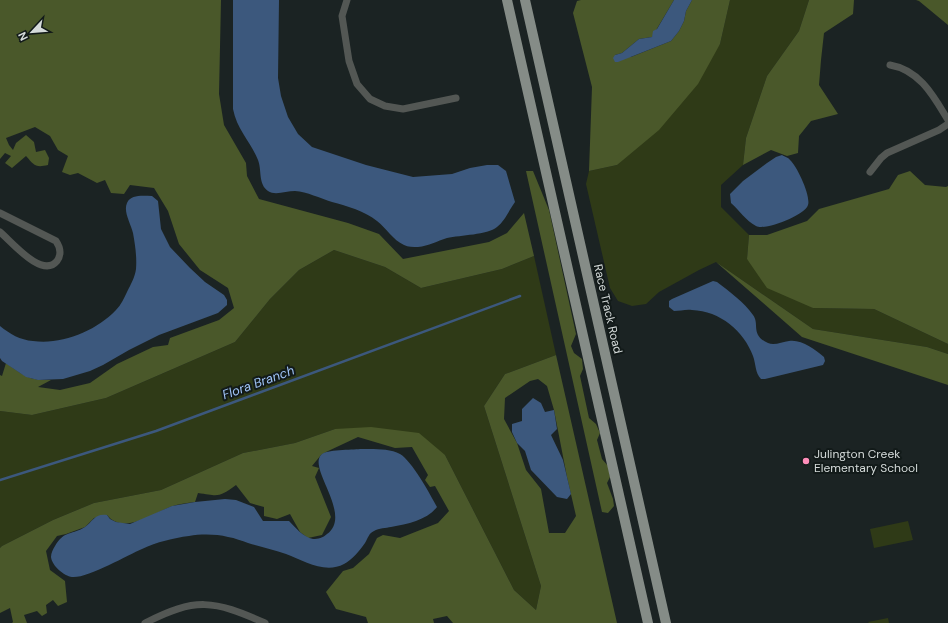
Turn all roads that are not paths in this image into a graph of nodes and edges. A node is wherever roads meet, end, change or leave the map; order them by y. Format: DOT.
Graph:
graph roads {
  1 [pos="347,0"];
  2 [pos="507,0"];
  3 [pos="525,0"];
  4 [pos="890,66"];
  5 [pos="456,98"];
  6 [pos="948,120"];
  7 [pos="948,124"];
  8 [pos="870,172"];
  9 [pos="0,213"];
  10 [pos="0,232"];
  11 [pos="639,504"];
  12 [pos="621,507"];
  13 [pos="651,559"];
  14 [pos="634,563"];
  15 [pos="145,623"];
  16 [pos="265,623"];
  17 [pos="648,623"];
  18 [pos="666,623"];
  1 -- 5 [label="street"];
  2 -- 12 [label="main road"];
  3 -- 11 [label="main road, Race Track Road"];
  4 -- 6 [label="street"];
  7 -- 8 [label="street"];
  9 -- 10 [label="street"];
  11 -- 12 [label="main road"];
  11 -- 13 [label="main road, Race Track Road"];
  12 -- 14 [label="main road"];
  13 -- 14 [label="main road"];
  13 -- 18 [label="main road, Race Track Road"];
  14 -- 17 [label="main road"];
  15 -- 16 [label="street"];
}
